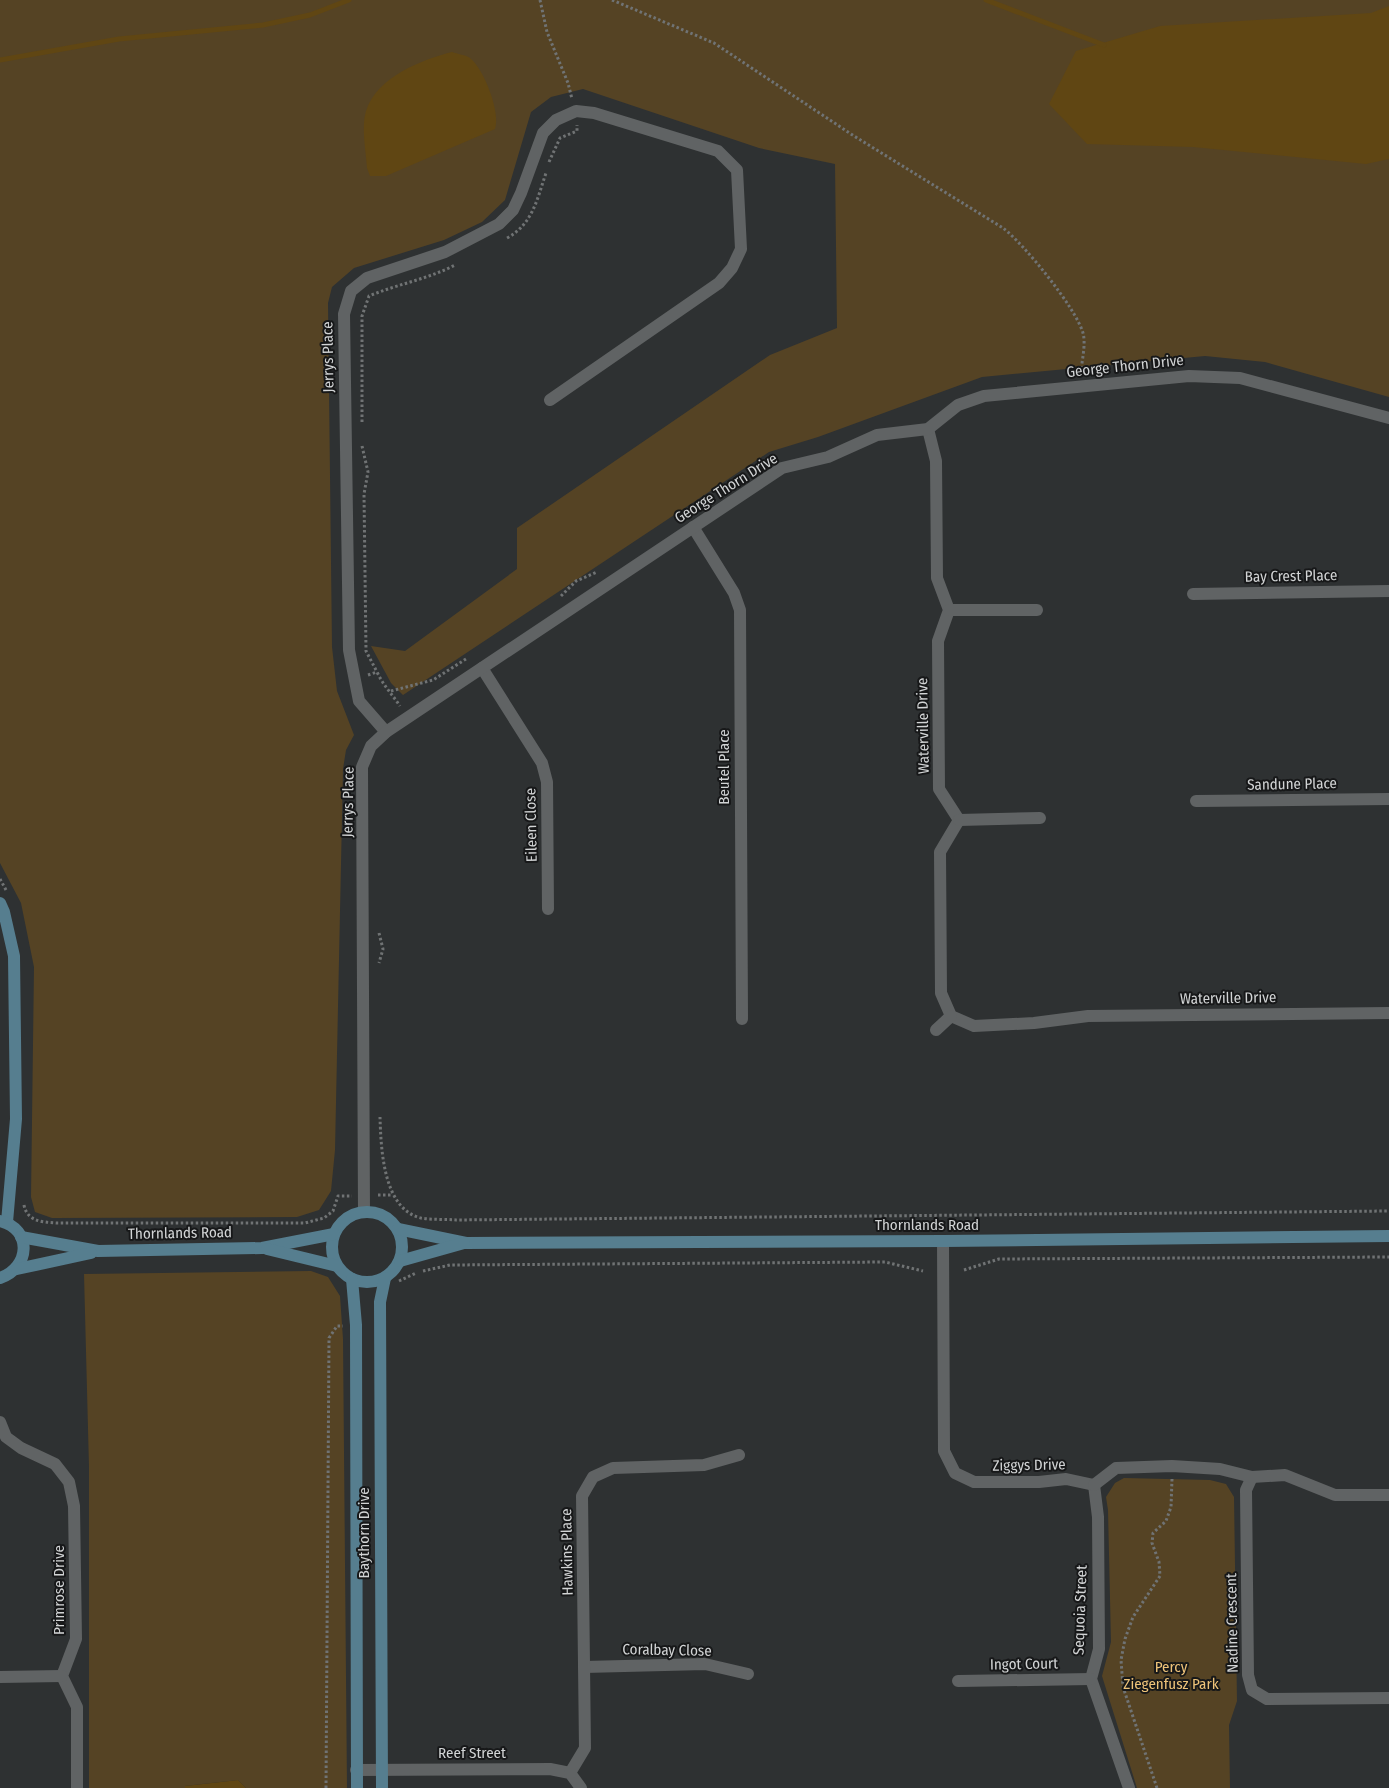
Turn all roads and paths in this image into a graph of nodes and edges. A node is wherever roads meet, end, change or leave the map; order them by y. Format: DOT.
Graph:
graph roads {
  1 [pos="540,0"];
  2 [pos="612,0"];
  3 [pos="576,111"];
  4 [pos="504,240"];
  5 [pos="462,261"];
  6 [pos="1081,372"];
  7 [pos="550,400"];
  8 [pos="1389,418"];
  9 [pos="362,425"];
  10 [pos="928,429"];
  11 [pos="362,445"];
  12 [pos="693,527"];
  13 [pos="1389,591"];
  14 [pos="1193,594"];
  15 [pos="950,610"];
  16 [pos="1037,610"];
  17 [pos="482,668"];
  18 [pos="377,672"];
  19 [pos="353,679"];
  20 [pos="407,718"];
  21 [pos="386,732"];
  22 [pos="1389,799"];
  23 [pos="1196,801"];
  24 [pos="1040,818"];
  25 [pos="959,820"];
  26 [pos="0,879"];
  27 [pos="5,900"];
  28 [pos="548,909"];
  29 [pos="377,926"];
  30 [pos="378,965"];
  31 [pos="1389,1013"];
  32 [pos="951,1016"];
  33 [pos="742,1019"];
  34 [pos="936,1030"];
  35 [pos="380,1115"];
  36 [pos="392,1194"];
  37 [pos="364,1196"];
  38 [pos="23,1198"];
  39 [pos="1389,1211"];
  40 [pos="364,1212"];
  41 [pos="3,1222"];
  42 [pos="398,1229"];
  43 [pos="334,1234"];
  44 [pos="1389,1236"];
  45 [pos="22,1237"];
  46 [pos="943,1241"];
  47 [pos="466,1243"];
  48 [pos="262,1248"];
  49 [pos="98,1251"];
  50 [pos="1389,1257"];
  51 [pos="400,1261"];
  52 [pos="337,1266"];
  53 [pos="17,1269"];
  54 [pos="923,1270"];
  55 [pos="964,1270"];
  56 [pos="422,1271"];
  57 [pos="0,1278"];
  58 [pos="384,1278"];
  59 [pos="352,1279"];
  60 [pos="0,1422"];
  61 [pos="3,1439"];
  62 [pos="739,1456"];
  63 [pos="1172,1466"];
  64 [pos="1252,1477"];
  65 [pos="1094,1485"];
  66 [pos="1389,1496"];
  67 [pos="584,1667"];
  68 [pos="748,1674"];
  69 [pos="62,1676"];
  70 [pos="0,1677"];
  71 [pos="1090,1679"];
  72 [pos="958,1681"];
  73 [pos="1389,1698"];
  74 [pos="356,1770"];
  75 [pos="381,1770"];
  76 [pos="570,1773"];
  77 [pos="77,1788"];
  78 [pos="356,1788"];
  79 [pos="382,1788"];
  80 [pos="581,1788"];
  81 [pos="1128,1788"];
  82 [pos="1157,1788"];
  1 -- 3 [label="path"];
  2 -- 6 [label="path"];
  3 -- 4 [label="path"];
  3 -- 7 [label="street"];
  3 -- 19 [label="street, Jerrys Place"];
  5 -- 9 [label="path"];
  8 -- 10 [label="street, George Thorn Drive"];
  10 -- 12 [label="street, George Thorn Drive"];
  10 -- 15 [label="street"];
  11 -- 18 [label="path"];
  12 -- 17 [label="street, George Thorn Drive"];
  12 -- 33 [label="street, Beutel Place"];
  13 -- 14 [label="street, Bay Crest Place"];
  15 -- 16 [label="street"];
  15 -- 25 [label="street, Waterville Drive"];
  17 -- 20 [label="street, George Thorn Drive"];
  17 -- 28 [label="street, Eileen Close"];
  18 -- 19 [label="path"];
  18 -- 20 [label="path"];
  19 -- 21 [label="street, Jerrys Place"];
  20 -- 21 [label="street, George Thorn Drive"];
  21 -- 37 [label="street, Jerrys Place"];
  22 -- 23 [label="street, Sandune Place"];
  24 -- 25 [label="street"];
  25 -- 32 [label="street"];
  26 -- 27 [label="path"];
  27 -- 41 [label="street"];
  29 -- 30 [label="path"];
  31 -- 32 [label="street, Waterville Drive"];
  32 -- 34 [label="street"];
  35 -- 36 [label="path"];
  36 -- 37 [label="path"];
  36 -- 39 [label="path"];
  37 -- 38 [label="path"];
  37 -- 40 [label="street, Jerrys Place"];
  40 -- 42 [label="street, Thornlands Road"];
  40 -- 43 [label="street"];
  41 -- 45 [label="street"];
  42 -- 47 [label="street, Thornlands Road"];
  42 -- 51 [label="street"];
  43 -- 48 [label="street, Thornlands Road"];
  43 -- 52 [label="street"];
  44 -- 46 [label="street, Thornlands Road"];
  45 -- 49 [label="street, Thornlands Road"];
  45 -- 53 [label="street"];
  46 -- 47 [label="street, Thornlands Road"];
  46 -- 65 [label="street, Ziggys Drive"];
  47 -- 51 [label="street, Thornlands Road"];
  48 -- 49 [label="street, Thornlands Road"];
  48 -- 52 [label="street, Thornlands Road"];
  49 -- 53 [label="street, Thornlands Road"];
  50 -- 55 [label="path"];
  51 -- 58 [label="street"];
  52 -- 59 [label="street, Thornlands Road"];
  53 -- 57 [label="street, Thornlands Road"];
  54 -- 56 [label="path"];
  58 -- 59 [label="street"];
  58 -- 75 [label="street, Baythorn Drive"];
  59 -- 74 [label="street, Baythorn Drive"];
  60 -- 61 [label="street, Primrose Drive"];
  61 -- 69 [label="street, Primrose Drive"];
  62 -- 67 [label="street, Hawkins Place"];
  63 -- 64 [label="street"];
  63 -- 65 [label="street"];
  63 -- 82 [label="path"];
  64 -- 66 [label="street"];
  64 -- 73 [label="street, Nadine Crescent"];
  65 -- 71 [label="street, Sequoia Street"];
  67 -- 68 [label="street, Coralbay Close"];
  67 -- 76 [label="street, Hawkins Place"];
  69 -- 70 [label="street"];
  69 -- 77 [label="street"];
  71 -- 72 [label="street, Ingot Court"];
  71 -- 81 [label="street"];
  74 -- 75 [label="street, Reef Street"];
  74 -- 78 [label="street, Baythorn Drive"];
  75 -- 76 [label="street, Reef Street"];
  75 -- 79 [label="street, Baythorn Drive"];
  76 -- 80 [label="street"];
}
